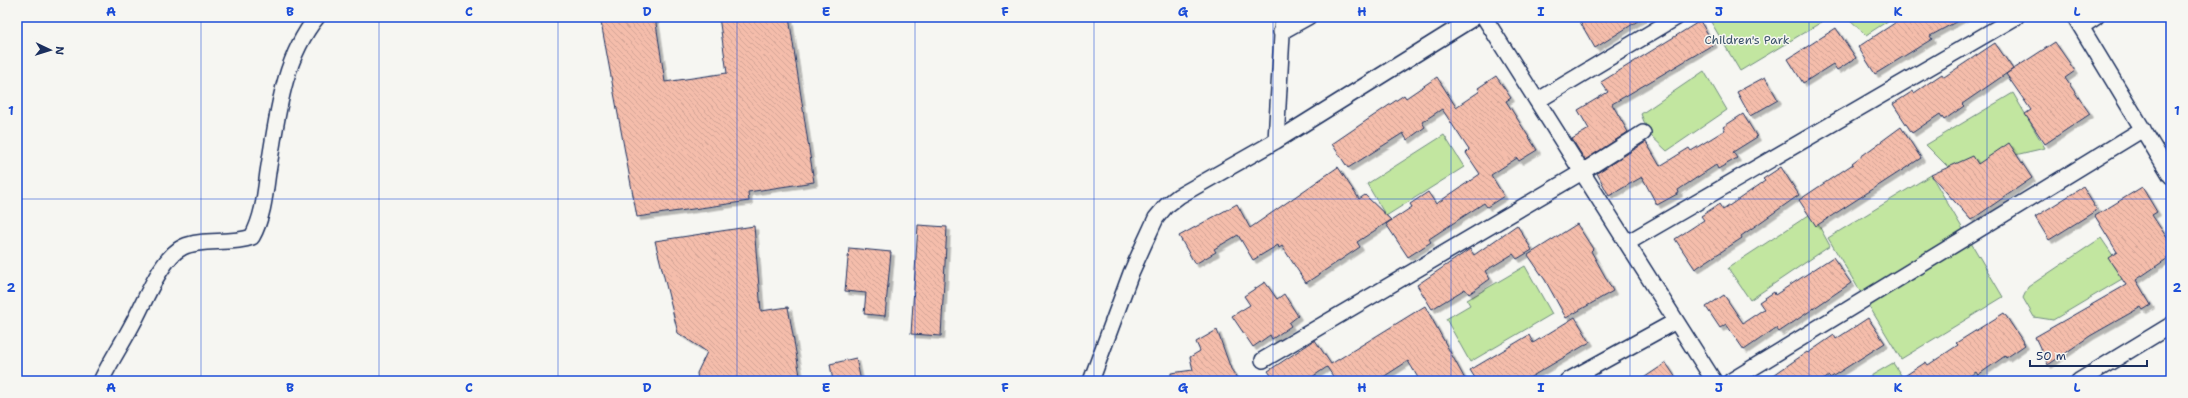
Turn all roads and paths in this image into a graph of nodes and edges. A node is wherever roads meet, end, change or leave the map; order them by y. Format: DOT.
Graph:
graph roads {
  1 [pos="317,17"];
  2 [pos="1283,17"];
  3 [pos="1308,17"];
  4 [pos="1475,17"];
  5 [pos="1484,17"];
  6 [pos="1677,17"];
  7 [pos="2016,17"];
  8 [pos="2096,17"];
  9 [pos="2078,22"];
  10 [pos="1281,32"];
  11 [pos="1537,101"];
  12 [pos="2143,129"];
  13 [pos="1642,133"];
  14 [pos="1276,141"];
  15 [pos="1582,172"];
  16 [pos="2171,176"];
  17 [pos="1627,243"];
  18 [pos="1676,320"];
  19 [pos="2171,325"];
  20 [pos="1263,360"];
  21 [pos="101,381"];
  22 [pos="1091,381"];
  23 [pos="1567,381"];
  24 [pos="1714,381"];
  25 [pos="1731,381"];
  26 [pos="2079,381"];
  1 -- 21 [label="street"];
  2 -- 10 [label="street"];
  3 -- 10 [label="street"];
  4 -- 14 [label="street"];
  5 -- 11 [label="street"];
  6 -- 11 [label="street"];
  7 -- 17 [label="street"];
  8 -- 9 [label="street"];
  9 -- 12 [label="street"];
  10 -- 14 [label="street"];
  11 -- 15 [label="street"];
  12 -- 16 [label="street"];
  12 -- 25 [label="street"];
  13 -- 15 [label="street"];
  14 -- 22 [label="street"];
  15 -- 17 [label="street"];
  15 -- 20 [label="street"];
  17 -- 18 [label="street"];
  18 -- 23 [label="street"];
  18 -- 24 [label="street"];
  19 -- 26 [label="street"];
}
